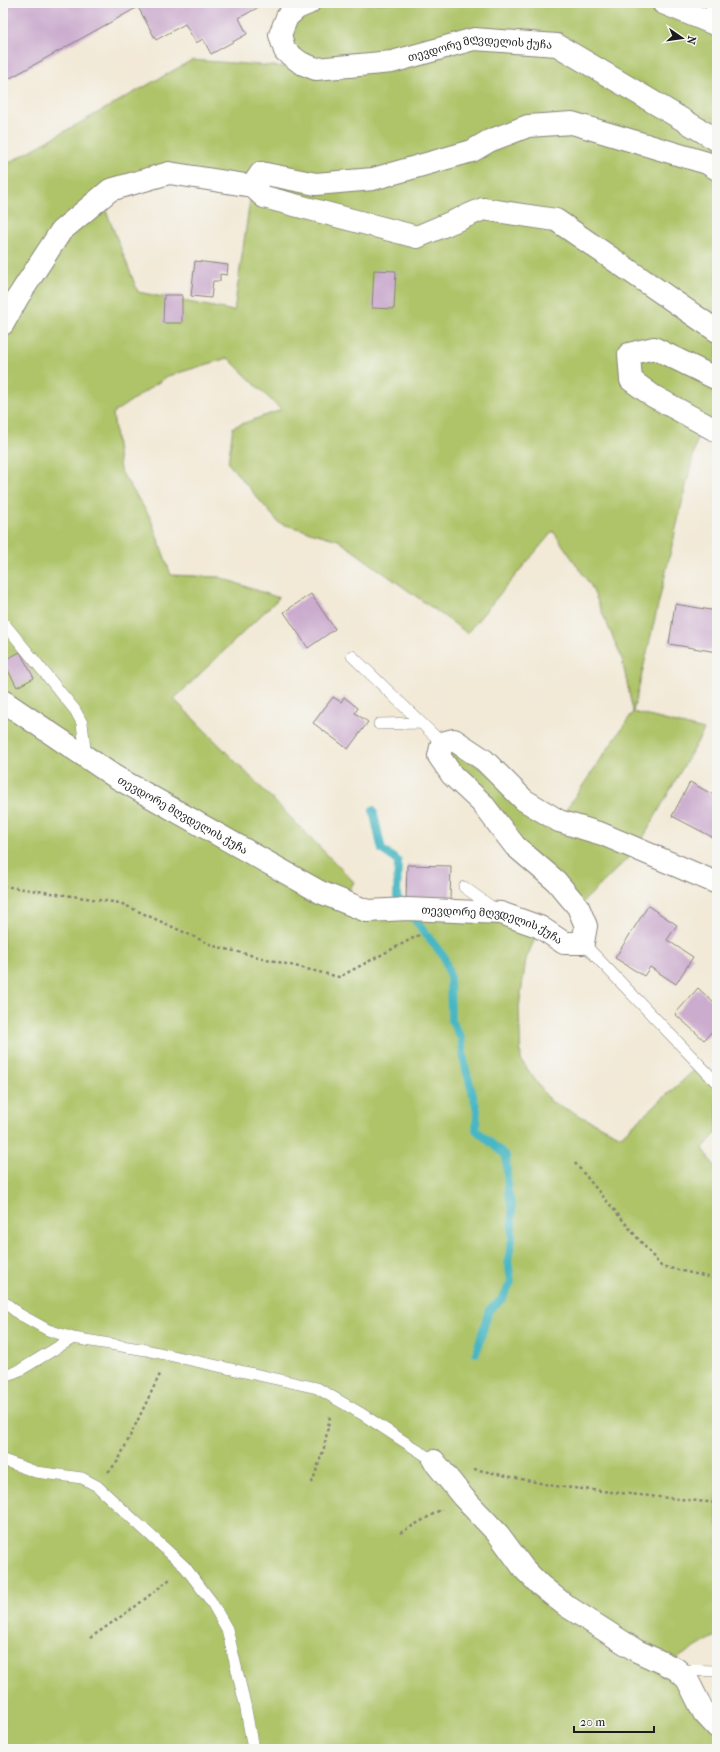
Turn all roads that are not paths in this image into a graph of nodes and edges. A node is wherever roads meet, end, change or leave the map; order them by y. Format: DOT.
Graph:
graph roads {
  1 [pos="309,3"];
  2 [pos="663,3"];
  3 [pos="714,17"];
  4 [pos="717,140"];
  5 [pos="717,169"];
  6 [pos="252,186"];
  7 [pos="3,324"];
  8 [pos="717,331"];
  9 [pos="717,379"];
  10 [pos="717,431"];
  11 [pos="3,622"];
  12 [pos="352,656"];
  13 [pos="3,701"];
  14 [pos="421,723"];
  15 [pos="379,724"];
  16 [pos="442,743"];
  17 [pos="86,757"];
  18 [pos="717,883"];
  19 [pos="464,887"];
  20 [pos="501,913"];
  21 [pos="583,943"];
  22 [pos="717,1083"];
  23 [pos="3,1301"];
  24 [pos="73,1338"];
  25 [pos="3,1377"];
  26 [pos="3,1460"];
  27 [pos="434,1461"];
  28 [pos="676,1669"];
  29 [pos="717,1671"];
  30 [pos="717,1727"];
  31 [pos="253,1749"];
  1 -- 4 [label="street, თევდორე მღვდელის ქუჩა"];
  2 -- 3 [label="street"];
  5 -- 6 [label="street"];
  6 -- 7 [label="street"];
  6 -- 8 [label="street"];
  9 -- 10 [label="street"];
  11 -- 17 [label="lane"];
  12 -- 14 [label="lane"];
  13 -- 17 [label="street, თევდორე მღვდელის ქუჩა"];
  14 -- 15 [label="lane"];
  14 -- 16 [label="lane"];
  16 -- 18 [label="street"];
  16 -- 21 [label="street"];
  17 -- 20 [label="street, თევდორე მღვდელის ქუჩა"];
  19 -- 20 [label="lane"];
  20 -- 21 [label="street, თევდორე მღვდელის ქუჩა"];
  21 -- 22 [label="lane"];
  23 -- 24 [label="lane"];
  24 -- 25 [label="lane"];
  24 -- 27 [label="lane"];
  26 -- 31 [label="lane"];
  27 -- 28 [label="street"];
  28 -- 29 [label="lane"];
  28 -- 30 [label="street"];
}
